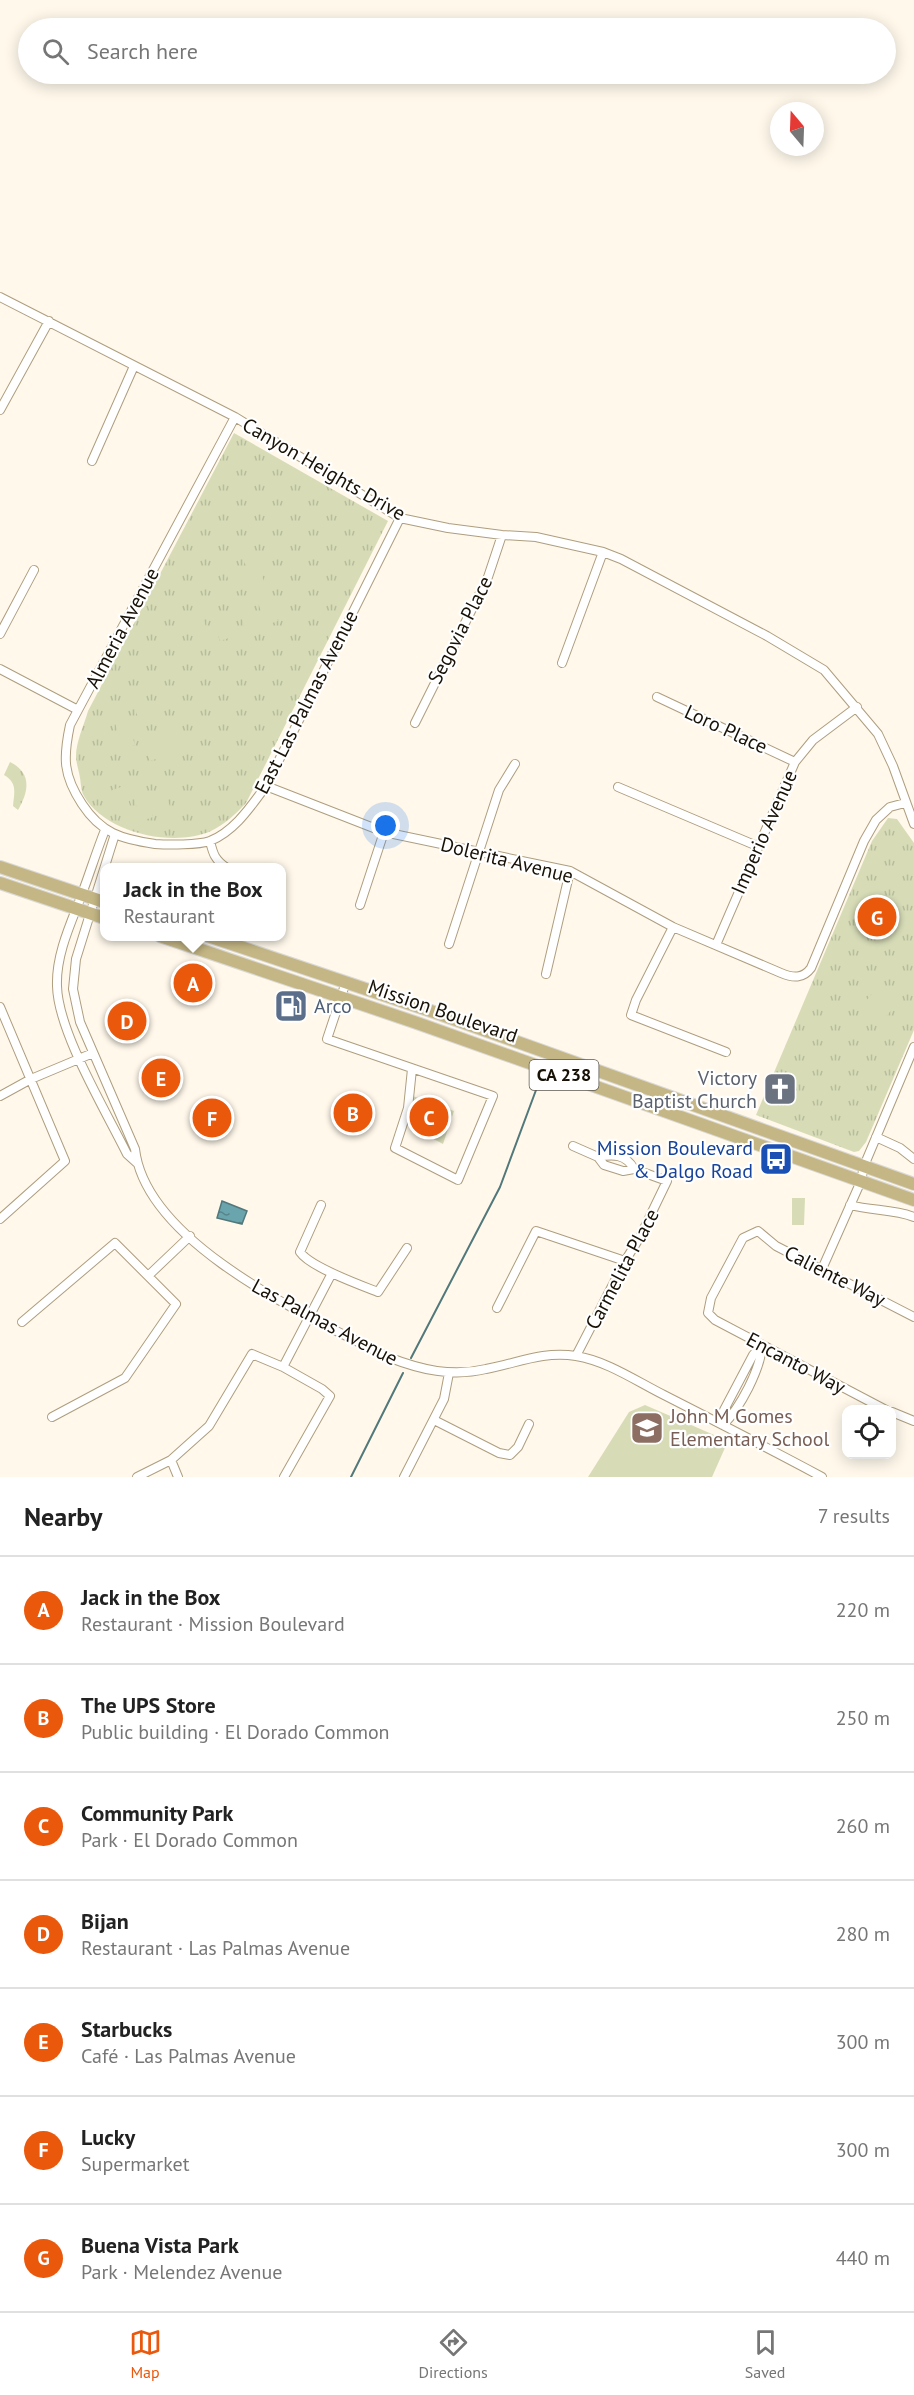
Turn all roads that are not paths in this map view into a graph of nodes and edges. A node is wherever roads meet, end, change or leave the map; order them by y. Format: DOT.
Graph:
graph roads {
  1 [pos="0,297"];
  2 [pos="49,321"];
  3 [pos="134,366"];
  4 [pos="0,410"];
  5 [pos="235,417"];
  6 [pos="92,461"];
  7 [pos="400,518"];
  8 [pos="502,535"];
  9 [pos="603,552"];
  10 [pos="34,570"];
  11 [pos="0,634"];
  12 [pos="562,663"];
  13 [pos="0,669"];
  14 [pos="657,697"];
  15 [pos="857,707"];
  16 [pos="78,710"];
  17 [pos="415,723"];
  18 [pos="795,762"];
  19 [pos="515,764"];
  20 [pos="266,786"];
  21 [pos="618,787"];
  22 [pos="905,802"];
  23 [pos="914,824"];
  24 [pos="105,830"];
  25 [pos="384,832"];
  26 [pos="115,834"];
  27 [pos="210,841"];
  28 [pos="757,846"];
  29 [pos="480,851"];
  30 [pos="108,863"];
  31 [pos="221,863"];
  32 [pos="0,867"];
  33 [pos="570,871"];
  34 [pos="0,883"];
  35 [pos="81,894"];
  36 [pos="100,900"];
  37 [pos="360,904"];
  38 [pos="76,908"];
  39 [pos="90,913"];
  40 [pos="100,916"];
  41 [pos="673,927"];
  42 [pos="175,941"];
  43 [pos="223,941"];
  44 [pos="449,944"];
  45 [pos="716,945"];
  46 [pos="546,974"];
  47 [pos="346,982"];
  48 [pos="341,997"];
  49 [pos="0,1007"];
  50 [pos="914,1047"];
  51 [pos="726,1052"];
  52 [pos="93,1053"];
  53 [pos="912,1056"];
  54 [pos="79,1059"];
  55 [pos="412,1069"];
  56 [pos="31,1079"];
  57 [pos="0,1096"];
  58 [pos="876,1137"];
  59 [pos="573,1146"];
  60 [pos="598,1156"];
  61 [pos="914,1159"];
  62 [pos="137,1163"];
  63 [pos="864,1166"];
  64 [pos="634,1169"];
  65 [pos="861,1181"];
  66 [pos="914,1184"];
  67 [pos="914,1200"];
  68 [pos="321,1205"];
  69 [pos="850,1205"];
  70 [pos="914,1217"];
  71 [pos="0,1219"];
  72 [pos="189,1236"];
  73 [pos="407,1248"];
  74 [pos="625,1261"];
  75 [pos="822,1269"];
  76 [pos="332,1273"];
  77 [pos="149,1275"];
  78 [pos="497,1308"];
  79 [pos="708,1313"];
  80 [pos="310,1316"];
  81 [pos="914,1317"];
  82 [pos="22,1322"];
  83 [pos="762,1345"];
  84 [pos="576,1356"];
  85 [pos="283,1367"];
  86 [pos="449,1373"];
  87 [pos="876,1405"];
  88 [pos="896,1415"];
  89 [pos="52,1417"];
  90 [pos="434,1420"];
  91 [pos="913,1421"];
  92 [pos="529,1424"];
  93 [pos="723,1425"];
  94 [pos="171,1460"];
  95 [pos="137,1477"];
  96 [pos="178,1477"];
  97 [pos="284,1477"];
  98 [pos="404,1477"];
  99 [pos="822,1477"];
  1 -- 2 [label="street, Canyon Heights Drive"];
  2 -- 3 [label="street, Canyon Heights Drive"];
  2 -- 4 [label="street"];
  3 -- 5 [label="street, Canyon Heights Drive"];
  3 -- 6 [label="street"];
  5 -- 7 [label="street, Canyon Heights Drive"];
  5 -- 16 [label="street, Almeria Avenue"];
  7 -- 8 [label="street, Canyon Heights Drive"];
  7 -- 20 [label="street, East Las Palmas Avenue"];
  8 -- 9 [label="street, Canyon Heights Drive"];
  8 -- 17 [label="street, Segovia Place"];
  9 -- 12 [label="street"];
  9 -- 15 [label="street, Canyon Heights Drive"];
  10 -- 11 [label="street"];
  13 -- 16 [label="street"];
  14 -- 18 [label="street, Loro Place"];
  15 -- 18 [label="street, Imperio Avenue"];
  15 -- 22 [label="street, Canyon Heights Drive"];
  16 -- 24 [label="street, Almeria Avenue"];
  18 -- 28 [label="street, Imperio Avenue"];
  19 -- 29 [label="street"];
  20 -- 25 [label="street, Dolerita Avenue"];
  20 -- 27 [label="street, East Las Palmas Avenue"];
  21 -- 28 [label="street"];
  22 -- 23 [label="street, Canyon Heights Drive"];
  22 -- 45 [label="street, Dolerita Avenue"];
  24 -- 26 [label="street, Almeria Avenue"];
  24 -- 35 [label="street"];
  25 -- 29 [label="street, Dolerita Avenue"];
  25 -- 37 [label="street"];
  26 -- 27 [label="street"];
  26 -- 30 [label="street"];
  27 -- 31 [label="street"];
  28 -- 45 [label="street, Imperio Avenue"];
  29 -- 33 [label="street, Dolerita Avenue"];
  29 -- 44 [label="street"];
  32 -- 35 [label="main road"];
  33 -- 41 [label="street, Dolerita Avenue"];
  33 -- 46 [label="street"];
  34 -- 38 [label="main road"];
  35 -- 36 [label="main road"];
  35 -- 38 [label="street, Las Palmas Avenue"];
  36 -- 39 [label="street"];
  38 -- 39 [label="main road"];
  38 -- 54 [label="street, Las Palmas Avenue"];
  39 -- 40 [label="main road"];
  39 -- 52 [label="street, Las Palmas Avenue"];
  41 -- 45 [label="street, Dolerita Avenue"];
  41 -- 51 [label="street"];
  42 -- 48 [label="main road, Mission Boulevard / CA 238"];
  43 -- 47 [label="main road, Mission Boulevard / CA 238"];
  47 -- 48 [label="street"];
  47 -- 63 [label="main road, Mission Boulevard / CA 238"];
  48 -- 55 [label="street"];
  48 -- 65 [label="main road, Mission Boulevard / CA 238"];
  49 -- 56 [label="street"];
  50 -- 53 [label="street"];
  52 -- 54 [label="street"];
  52 -- 62 [label="street, Las Palmas Avenue"];
  53 -- 58 [label="street"];
  54 -- 56 [label="street"];
  54 -- 62 [label="street, Las Palmas Avenue"];
  55 -- 55 [label="street"];
  56 -- 57 [label="street"];
  56 -- 71 [label="street"];
  58 -- 61 [label="street"];
  58 -- 63 [label="street"];
  59 -- 60 [label="street, Carmelita Place"];
  60 -- 64 [label="street, Carmelita Place"];
  60 -- 64 [label="street, Carmelita Place"];
  62 -- 72 [label="street, Las Palmas Avenue"];
  63 -- 65 [label="street"];
  63 -- 66 [label="main road, Mission Boulevard / CA 238"];
  64 -- 74 [label="street, Carmelita Place"];
  65 -- 67 [label="main road, Mission Boulevard / CA 238"];
  65 -- 69 [label="street"];
  68 -- 76 [label="street"];
  69 -- 70 [label="street"];
  69 -- 75 [label="street"];
  72 -- 77 [label="street"];
  72 -- 80 [label="street, Las Palmas Avenue"];
  73 -- 76 [label="street"];
  74 -- 78 [label="street"];
  74 -- 84 [label="street, Carmelita Place"];
  75 -- 79 [label="street, Caliente Way"];
  75 -- 81 [label="street, Caliente Way"];
  76 -- 80 [label="street"];
  77 -- 82 [label="street"];
  77 -- 89 [label="street"];
  79 -- 83 [label="street, Encanto Way"];
  80 -- 85 [label="street"];
  80 -- 86 [label="street, Las Palmas Avenue"];
  83 -- 87 [label="street, Encanto Way"];
  83 -- 93 [label="street"];
  84 -- 86 [label="street, Las Palmas Avenue"];
  84 -- 93 [label="street, Las Palmas Avenue"];
  85 -- 94 [label="street"];
  85 -- 97 [label="street"];
  86 -- 90 [label="street"];
  88 -- 91 [label="street"];
  90 -- 92 [label="street"];
  90 -- 98 [label="street"];
  93 -- 99 [label="street, Las Palmas Avenue"];
  94 -- 95 [label="street"];
  94 -- 96 [label="street"];
}
